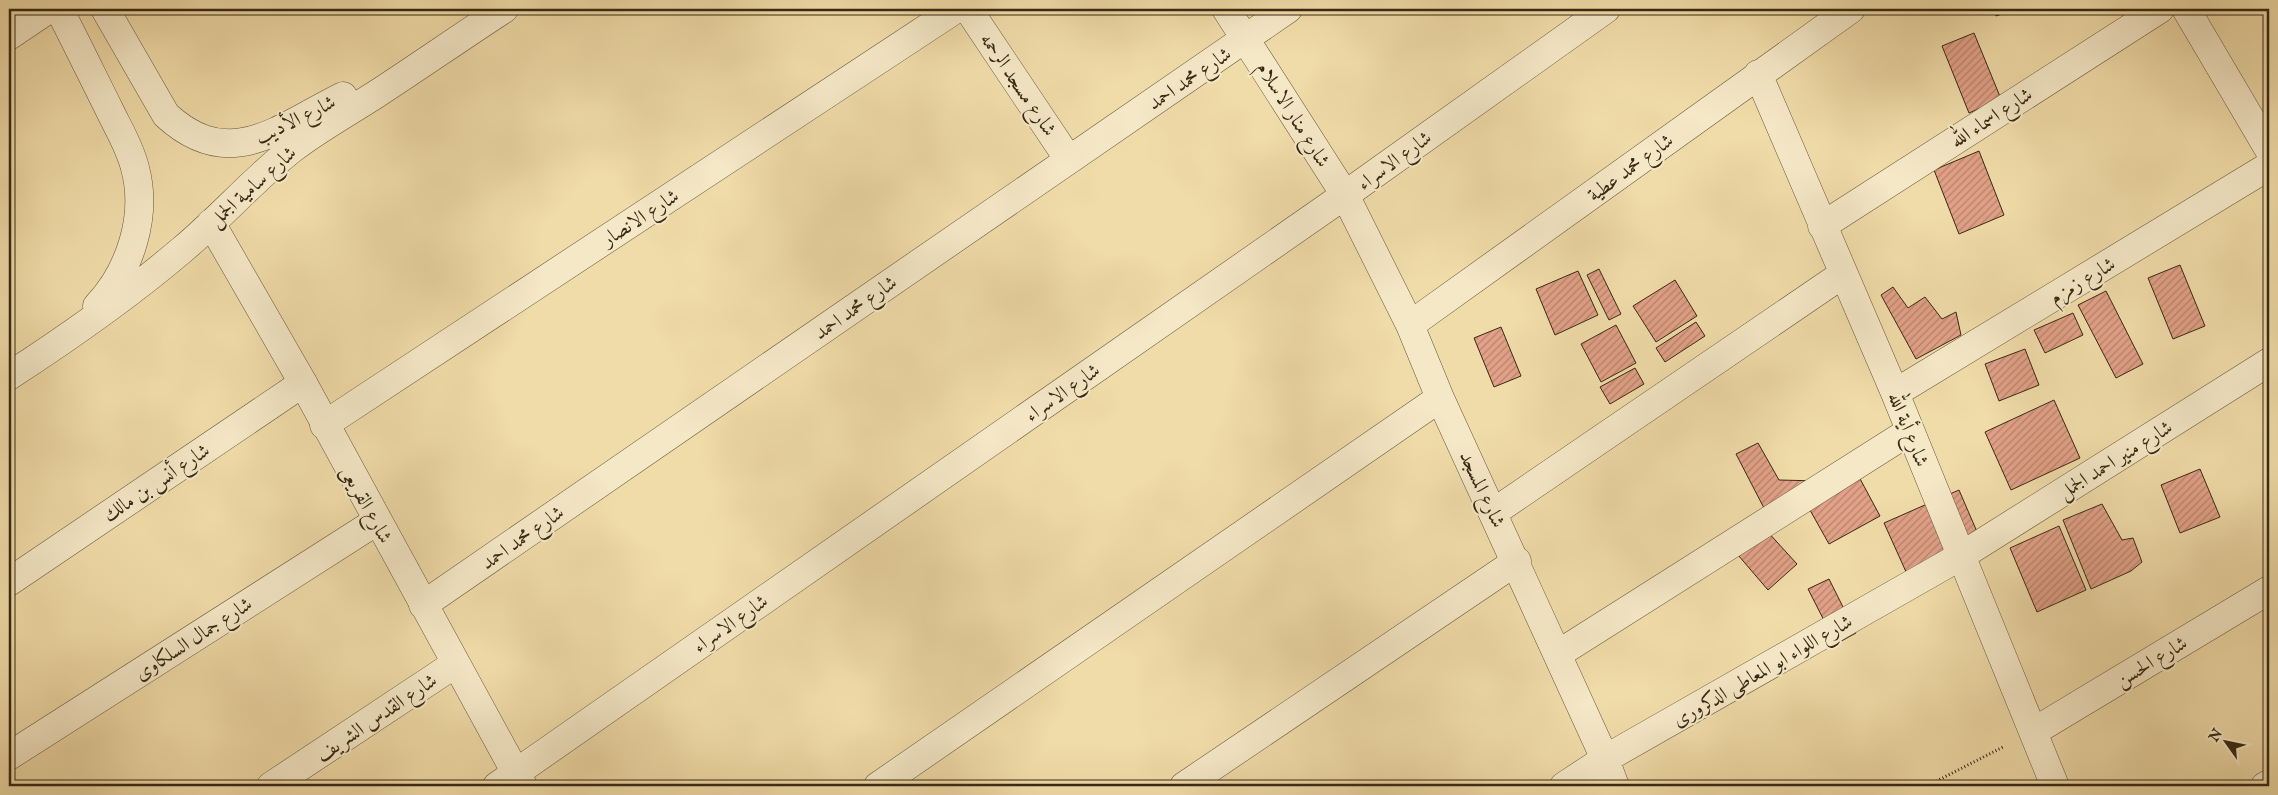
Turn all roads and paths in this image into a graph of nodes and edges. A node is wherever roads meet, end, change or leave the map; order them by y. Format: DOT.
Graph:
graph roads {
  1 [pos="49,9"];
  2 [pos="60,9"];
  3 [pos="105,9"];
  4 [pos="956,9"];
  5 [pos="968,9"];
  6 [pos="1226,9"];
  7 [pos="1288,9"];
  8 [pos="1606,9"];
  9 [pos="1851,9"];
  10 [pos="2160,9"];
  11 [pos="2186,9"];
  12 [pos="500,10"];
  13 [pos="9,36"];
  14 [pos="1246,39"];
  15 [pos="1758,74"];
  16 [pos="402,77"];
  17 [pos="2269,150"];
  18 [pos="1069,160"];
  19 [pos="2269,166"];
  20 [pos="1345,195"];
  21 [pos="211,223"];
  22 [pos="1822,226"];
  23 [pos="1843,274"];
  24 [pos="1410,325"];
  25 [pos="69,337"];
  26 [pos="2269,362"];
  27 [pos="9,376"];
  28 [pos="303,383"];
  29 [pos="1895,393"];
  30 [pos="1440,398"];
  31 [pos="324,425"];
  32 [pos="1910,431"];
  33 [pos="1494,512"];
  34 [pos="377,521"];
  35 [pos="1961,556"];
  36 [pos="1516,562"];
  37 [pos="9,582"];
  38 [pos="2269,590"];
  39 [pos="423,605"];
  40 [pos="1558,654"];
  41 [pos="455,664"];
  42 [pos="2033,732"];
  43 [pos="9,756"];
  44 [pos="1605,759"];
  45 [pos="512,781"];
  46 [pos="2269,784"];
  47 [pos="271,786"];
  48 [pos="878,786"];
  49 [pos="1184,786"];
  50 [pos="1564,786"];
  51 [pos="1615,786"];
  52 [pos="1927,786"];
  53 [pos="2055,786"];
  54 [pos="2266,786"];
  1 -- 13 [label="street"];
  2 -- 25 [label="street"];
  3 -- 16 [label="street, شارع الأديب"];
  4 -- 31 [label="street, شارع الانصار"];
  5 -- 18 [label="street, شارع مسجد الرحمه"];
  6 -- 14 [label="street, شارع منار الاسلام"];
  7 -- 14 [label="street, شارع محمد احمد"];
  8 -- 20 [label="street, شارع الاسراء"];
  9 -- 15 [label="street, شارع محمد عطية"];
  10 -- 22 [label="street, شارع اسماء الله"];
  11 -- 17 [label="street"];
  12 -- 16 [label="street, شارع سامية الجمل"];
  14 -- 18 [label="street, شارع محمد احمد"];
  14 -- 20 [label="street, شارع منار الاسلام"];
  15 -- 22 [label="street, شارع أية الله"];
  15 -- 24 [label="street, شارع محمد عطية"];
  16 -- 21 [label="street, شارع سامية الجمل"];
  18 -- 39 [label="street, شارع محمد احمد"];
  19 -- 29 [label="street, شارع زمزم"];
  20 -- 24 [label="street, شارع المسجد"];
  20 -- 45 [label="street, شارع الاسراء"];
  21 -- 25 [label="street, شارع سامية الجمل"];
  21 -- 28 [label="street, شارع القريعى"];
  22 -- 23 [label="street, شارع أية الله"];
  23 -- 29 [label="street, شارع أية الله"];
  23 -- 33 [label="street"];
  24 -- 30 [label="street, شارع المسجد"];
  25 -- 27 [label="street, شارع سامية الجمل"];
  26 -- 35 [label="street, شارع منير احمد الجمل"];
  28 -- 31 [label="street, شارع القريعى"];
  28 -- 37 [label="street, شارع أنس بن مالك"];
  29 -- 32 [label="street, شارع أية الله"];
  30 -- 33 [label="street, شارع المسجد"];
  30 -- 48 [label="street"];
  31 -- 34 [label="street, شارع القريعى"];
  32 -- 35 [label="street, شارع أية الله"];
  32 -- 40 [label="street"];
  33 -- 36 [label="street, شارع المسجد"];
  34 -- 39 [label="street, شارع القريعى"];
  34 -- 43 [label="street, شارع جمال السلكاوى"];
  35 -- 42 [label="street, شارع أية الله"];
  35 -- 44 [label="street, شارع اللواء ابو المعاطى الدكرورى"];
  36 -- 40 [label="street, شارع المسجد"];
  36 -- 49 [label="street"];
  38 -- 42 [label="street, شارع الحسن"];
  39 -- 41 [label="street, شارع القريعى"];
  40 -- 44 [label="street, شارع المسجد"];
  41 -- 45 [label="street, شارع القريعى"];
  41 -- 47 [label="street, شارع القدس الشريف"];
  42 -- 52 [label="path"];
  42 -- 53 [label="street, شارع أية الله"];
  44 -- 50 [label="street, شارع اللواء ابو المعاطى الدكرورى"];
  44 -- 51 [label="street, شارع المسجد"];
  46 -- 54 [label="street"];
}
